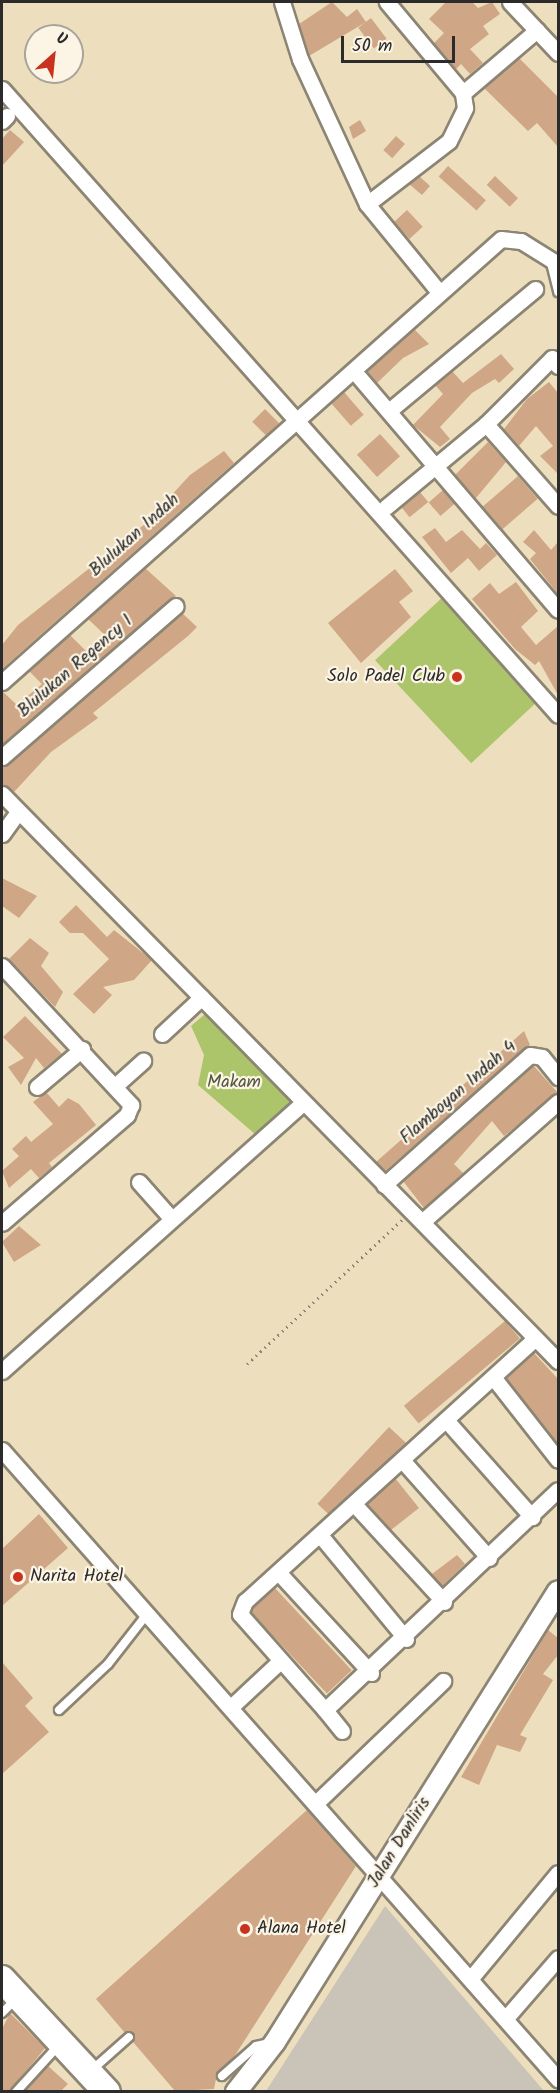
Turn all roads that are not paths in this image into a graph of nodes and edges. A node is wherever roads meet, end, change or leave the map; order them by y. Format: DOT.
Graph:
graph roads {
  1 [pos="282,2"];
  2 [pos="387,2"];
  3 [pos="510,2"];
  4 [pos="537,30"];
  5 [pos="558,53"];
  6 [pos="2,89"];
  7 [pos="463,93"];
  8 [pos="367,204"];
  9 [pos="554,264"];
  10 [pos="535,289"];
  11 [pos="440,292"];
  12 [pos="558,292"];
  13 [pos="556,359"];
  14 [pos="359,377"];
  15 [pos="390,410"];
  16 [pos="295,419"];
  17 [pos="486,424"];
  18 [pos="437,466"];
  19 [pos="558,506"];
  20 [pos="386,507"];
  21 [pos="176,606"];
  22 [pos="558,610"];
  23 [pos="2,682"];
  24 [pos="558,715"];
  25 [pos="2,758"];
  26 [pos="2,794"];
  27 [pos="18,812"];
  28 [pos="2,834"];
  29 [pos="2,966"];
  30 [pos="202,997"];
  31 [pos="162,1034"];
  32 [pos="82,1049"];
  33 [pos="143,1061"];
  34 [pos="558,1077"];
  35 [pos="115,1086"];
  36 [pos="37,1088"];
  37 [pos="558,1102"];
  38 [pos="303,1103"];
  39 [pos="139,1182"];
  40 [pos="384,1185"];
  41 [pos="417,1215"];
  42 [pos="171,1218"];
  43 [pos="2,1223"];
  44 [pos="530,1343"];
  45 [pos="558,1361"];
  46 [pos="2,1371"];
  47 [pos="493,1377"];
  48 [pos="446,1420"];
  49 [pos="2,1450"];
  50 [pos="402,1460"];
  51 [pos="558,1460"];
  52 [pos="558,1490"];
  53 [pos="354,1504"];
  54 [pos="532,1517"];
  55 [pos="320,1535"];
  56 [pos="489,1558"];
  57 [pos="279,1573"];
  58 [pos="558,1591"];
  59 [pos="444,1602"];
  60 [pos="148,1613"];
  61 [pos="406,1639"];
  62 [pos="278,1663"];
  63 [pos="371,1673"];
  64 [pos="443,1681"];
  65 [pos="231,1707"];
  66 [pos="59,1710"];
  67 [pos="325,1710"];
  68 [pos="342,1731"];
  69 [pos="317,1802"];
  70 [pos="558,1873"];
  71 [pos="380,1875"];
  72 [pos="558,1958"];
  73 [pos="471,1978"];
  74 [pos="7,1996"];
  75 [pos="506,2018"];
  76 [pos="129,2037"];
  77 [pos="275,2042"];
  78 [pos="62,2043"];
  79 [pos="89,2072"];
  80 [pos="222,2076"];
  81 [pos="558,2079"];
  82 [pos="16,2091"];
  83 [pos="107,2091"];
  84 [pos="236,2091"];
  1 -- 8 [label="street"];
  2 -- 7 [label="street"];
  3 -- 4 [label="street"];
  4 -- 5 [label="street"];
  4 -- 7 [label="street"];
  6 -- 16 [label="street"];
  7 -- 8 [label="street"];
  8 -- 11 [label="street"];
  9 -- 11 [label="street, Blulukan Indah"];
  9 -- 12 [label="lane"];
  10 -- 15 [label="street"];
  11 -- 16 [label="street, Blulukan Indah"];
  13 -- 17 [label="street"];
  14 -- 15 [label="street"];
  15 -- 18 [label="street"];
  16 -- 23 [label="street, Blulukan Indah"];
  16 -- 24 [label="street"];
  17 -- 18 [label="street"];
  17 -- 19 [label="street"];
  18 -- 20 [label="street"];
  18 -- 22 [label="street"];
  21 -- 25 [label="street, Blulukan Regency 1"];
  26 -- 27 [label="street"];
  27 -- 28 [label="street"];
  27 -- 30 [label="street"];
  29 -- 32 [label="street"];
  30 -- 31 [label="street"];
  30 -- 38 [label="street"];
  32 -- 35 [label="street"];
  32 -- 36 [label="street"];
  33 -- 35 [label="street"];
  34 -- 40 [label="street, Flamboyan Indah 4"];
  35 -- 43 [label="street"];
  37 -- 41 [label="street"];
  38 -- 40 [label="street"];
  38 -- 42 [label="street"];
  39 -- 42 [label="street"];
  40 -- 41 [label="street"];
  41 -- 45 [label="street"];
  42 -- 46 [label="street"];
  44 -- 47 [label="street"];
  47 -- 48 [label="street"];
  47 -- 51 [label="street"];
  48 -- 50 [label="street"];
  48 -- 54 [label="street"];
  49 -- 60 [label="street"];
  50 -- 53 [label="street"];
  50 -- 56 [label="street"];
  52 -- 54 [label="street"];
  53 -- 55 [label="street"];
  53 -- 59 [label="street"];
  54 -- 56 [label="street"];
  55 -- 57 [label="street"];
  55 -- 61 [label="street"];
  56 -- 59 [label="street"];
  57 -- 62 [label="street"];
  57 -- 63 [label="street"];
  58 -- 71 [label="street, Jalan Danliris"];
  59 -- 61 [label="street"];
  60 -- 65 [label="street"];
  60 -- 66 [label="lane"];
  61 -- 63 [label="street"];
  62 -- 65 [label="street"];
  62 -- 67 [label="street"];
  63 -- 67 [label="street"];
  64 -- 69 [label="street"];
  65 -- 69 [label="street"];
  67 -- 68 [label="street"];
  69 -- 71 [label="street"];
  70 -- 73 [label="street"];
  71 -- 73 [label="street"];
  71 -- 77 [label="street, Jalan Danliris"];
  72 -- 75 [label="street"];
  73 -- 75 [label="street"];
  74 -- 78 [label="highway"];
  75 -- 81 [label="street"];
  76 -- 79 [label="lane"];
  77 -- 80 [label="lane"];
  77 -- 84 [label="street, Jalan Danliris"];
  78 -- 79 [label="highway"];
  78 -- 82 [label="lane"];
  79 -- 83 [label="highway"];
}
